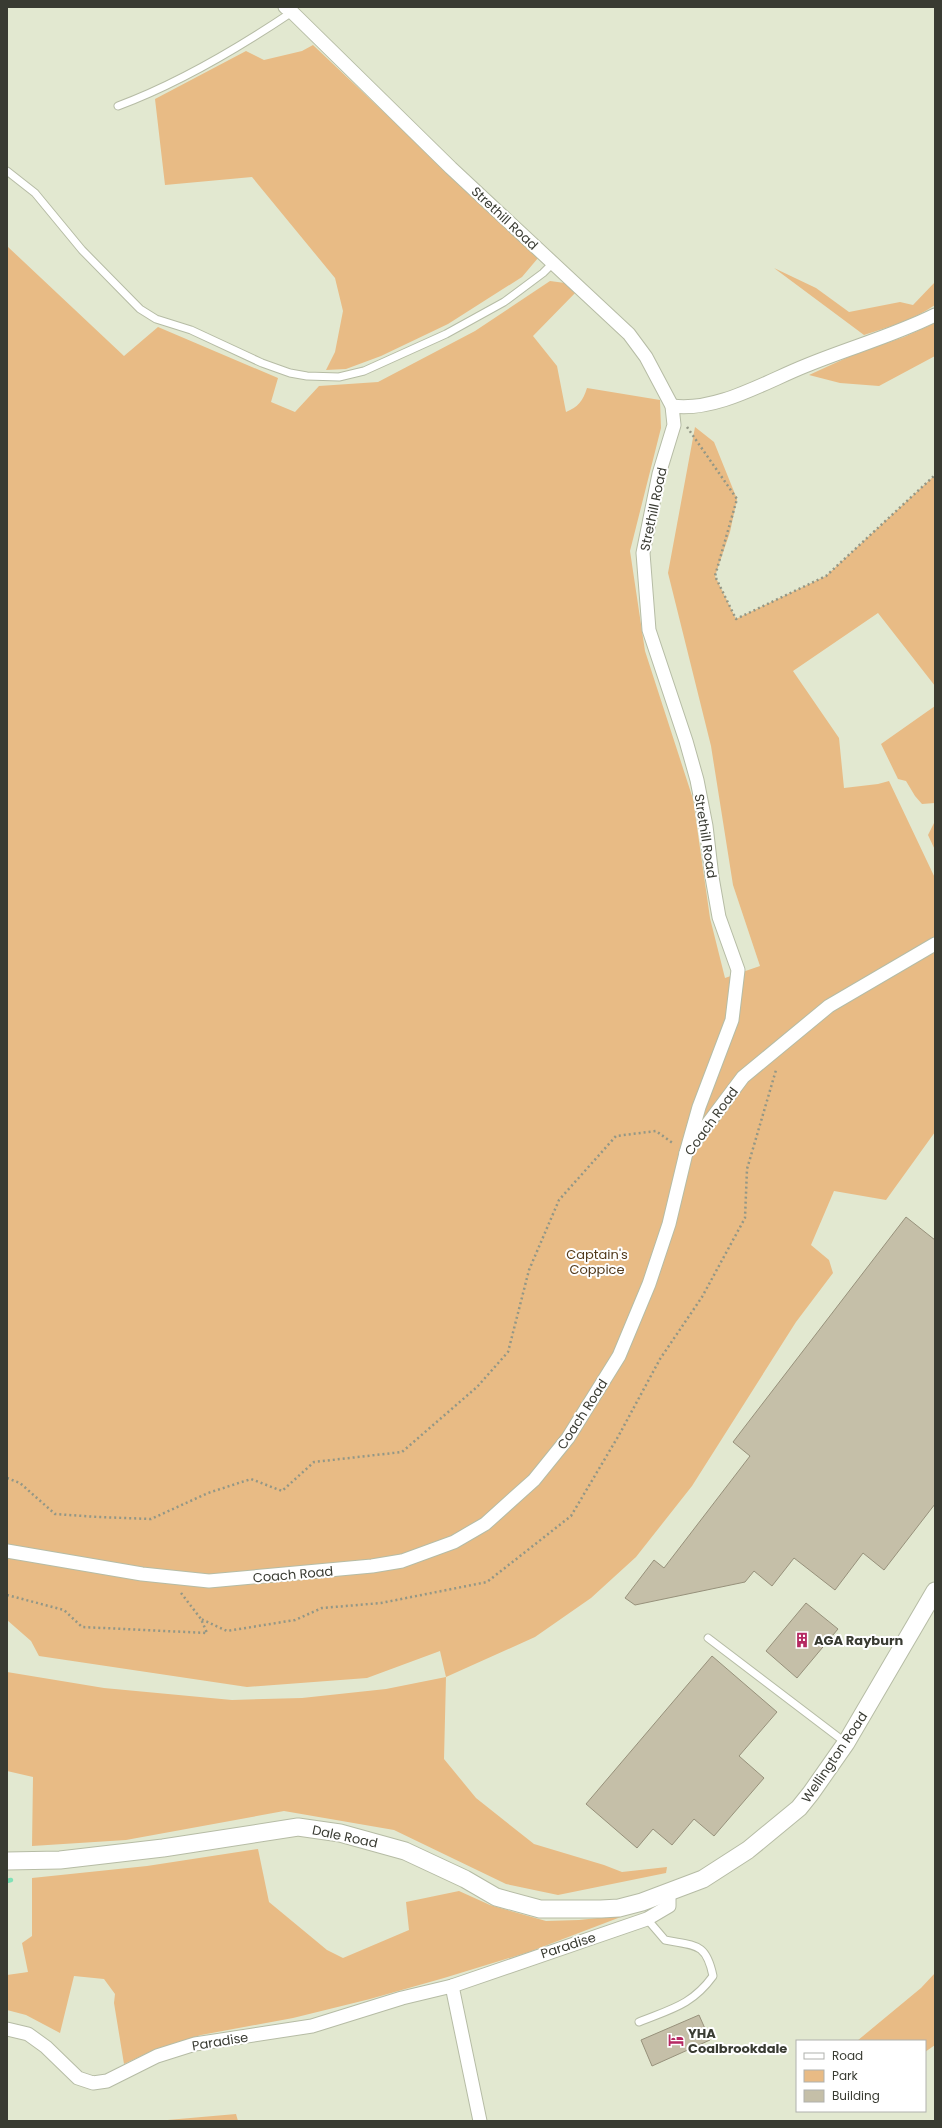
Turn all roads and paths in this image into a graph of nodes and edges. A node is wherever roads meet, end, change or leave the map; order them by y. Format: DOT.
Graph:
graph roads {
  1 [pos="288,9"];
  2 [pos="118,106"];
  3 [pos="7,171"];
  4 [pos="553,263"];
  5 [pos="935,315"];
  6 [pos="672,406"];
  7 [pos="935,476"];
  8 [pos="935,944"];
  9 [pos="783,1042"];
  10 [pos="686,1152"];
  11 [pos="7,1478"];
  12 [pos="7,1551"];
  13 [pos="175,1579"];
  14 [pos="935,1591"];
  15 [pos="7,1595"];
  16 [pos="201,1619"];
  17 [pos="708,1638"];
  18 [pos="846,1744"];
  19 [pos="7,1862"];
  20 [pos="669,1893"];
  21 [pos="647,1919"];
  22 [pos="452,1986"];
  23 [pos="639,2022"];
  24 [pos="7,2029"];
  25 [pos="480,2121"];
  1 -- 2 [label="lane"];
  1 -- 4 [label="street, Strethill Road"];
  3 -- 4 [label="lane"];
  4 -- 6 [label="street, Strethill Road"];
  5 -- 6 [label="street"];
  6 -- 7 [label="path"];
  6 -- 10 [label="street, Strethill Road"];
  8 -- 9 [label="street, Coach Road"];
  9 -- 10 [label="street, Coach Road"];
  9 -- 16 [label="path"];
  10 -- 11 [label="path"];
  10 -- 13 [label="street, Coach Road"];
  12 -- 13 [label="street, Coach Road"];
  13 -- 16 [label="path"];
  14 -- 18 [label="street, Wellington Road"];
  15 -- 16 [label="path"];
  17 -- 18 [label="lane"];
  18 -- 20 [label="street, Wellington Road"];
  19 -- 20 [label="street, Dale Road"];
  20 -- 21 [label="street, Paradise"];
  21 -- 22 [label="street, Paradise"];
  21 -- 23 [label="lane"];
  22 -- 24 [label="street, Paradise"];
  22 -- 25 [label="street"];
}
